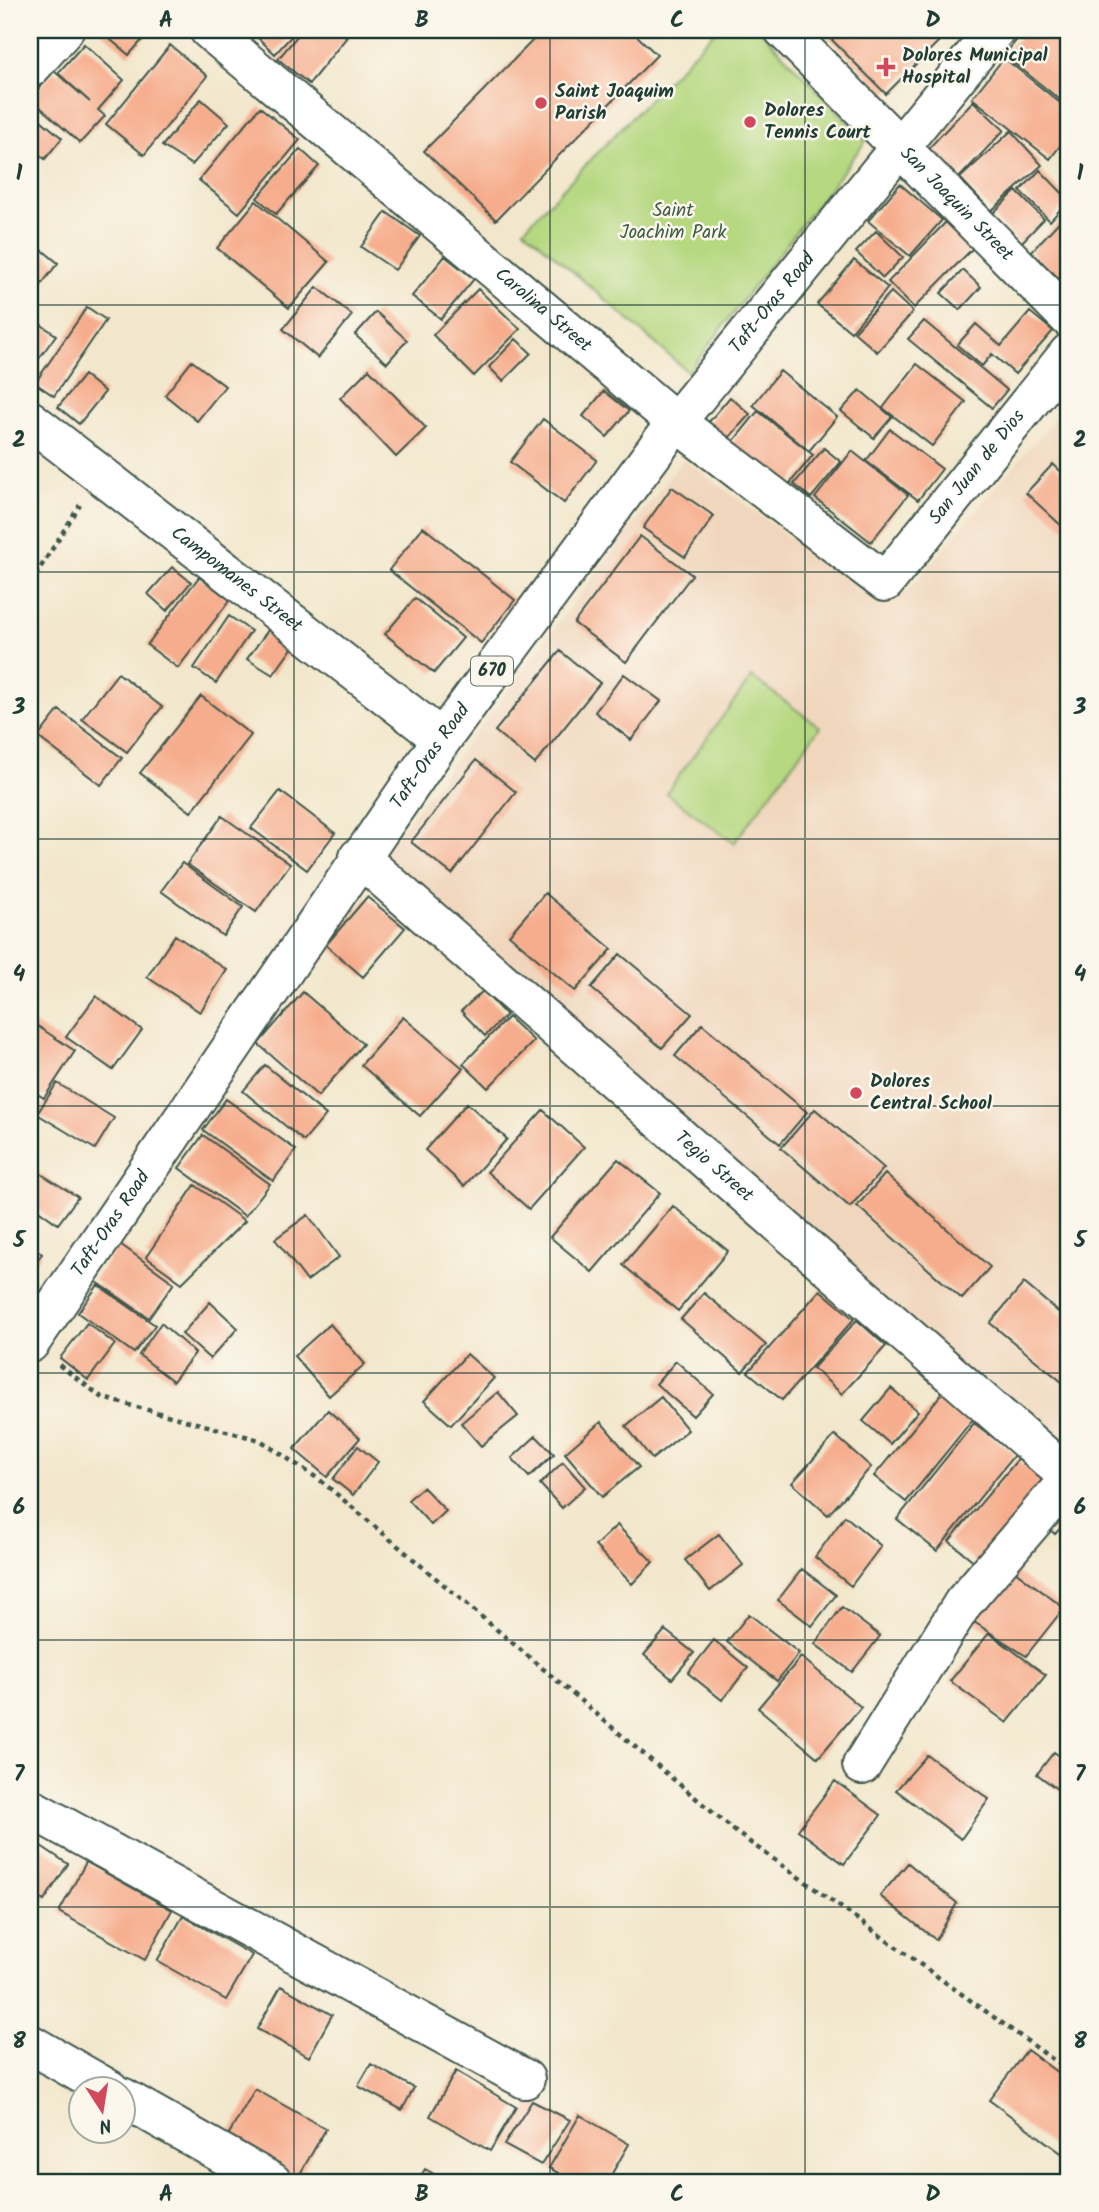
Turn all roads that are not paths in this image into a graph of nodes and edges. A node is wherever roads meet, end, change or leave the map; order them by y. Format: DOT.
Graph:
graph roads {
  1 [pos="64,30"];
  2 [pos="209,30"];
  3 [pos="784,30"];
  4 [pos="995,30"];
  5 [pos="30,68"];
  6 [pos="900,149"];
  7 [pos="1069,318"];
  8 [pos="1069,353"];
  9 [pos="30,420"];
  10 [pos="676,422"];
  11 [pos="885,582"];
  12 [pos="442,739"];
  13 [pos="359,858"];
  14 [pos="40,1351"];
  15 [pos="1069,1478"];
  16 [pos="862,1765"];
  17 [pos="30,1808"];
  18 [pos="30,2044"];
  19 [pos="86,2076"];
  20 [pos="524,2079"];
  21 [pos="136,2105"];
  22 [pos="272,2182"];
  1 -- 5 [label="street"];
  2 -- 10 [label="street, Carolina Street"];
  3 -- 6 [label="street, San Joaquin Street"];
  4 -- 6 [label="street, Taft-Oras Road / 670"];
  6 -- 7 [label="street, San Joaquin Street"];
  6 -- 10 [label="street, Taft-Oras Road / 670"];
  8 -- 11 [label="street, San Juan de Dios"];
  9 -- 12 [label="street, Campomanes Street"];
  10 -- 11 [label="street, Carolina Street"];
  10 -- 12 [label="street, Taft-Oras Road / 670"];
  12 -- 13 [label="street, Taft-Oras Road / 670"];
  13 -- 14 [label="street, Taft-Oras Road / 670"];
  13 -- 15 [label="street, Tegio Street"];
  15 -- 16 [label="street"];
  17 -- 20 [label="street"];
  18 -- 19 [label="street"];
  21 -- 22 [label="street"];
}
